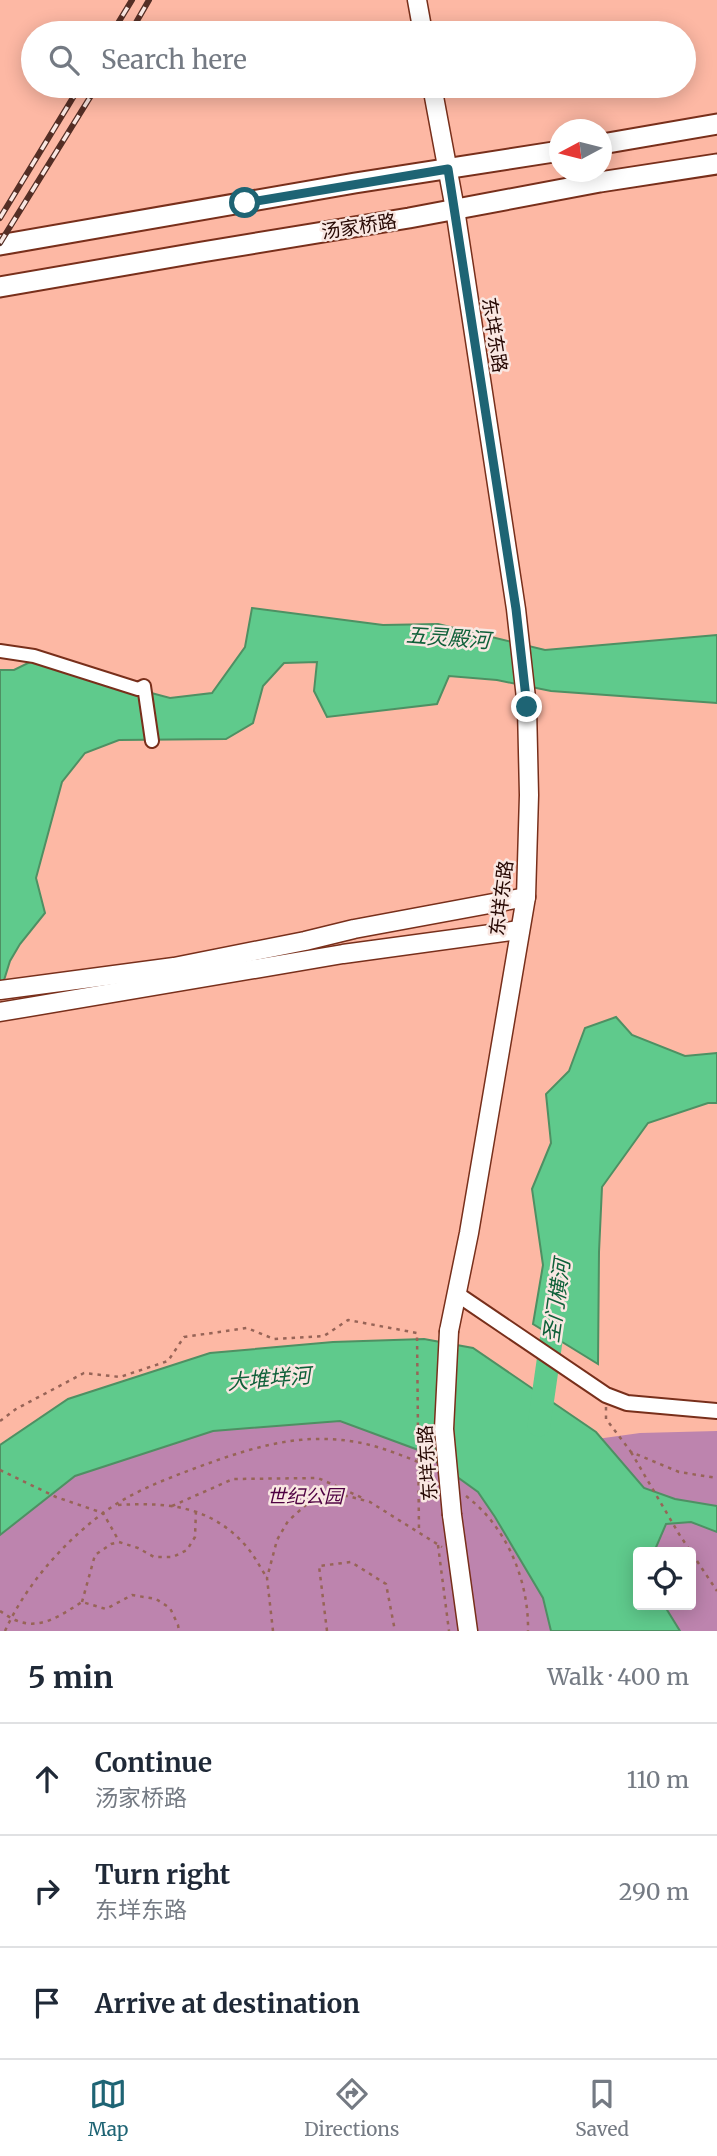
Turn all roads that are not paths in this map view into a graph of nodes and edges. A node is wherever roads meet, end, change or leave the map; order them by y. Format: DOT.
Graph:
graph roads {
  1 [pos="416,0"];
  2 [pos="420,21"];
  3 [pos="434,98"];
  4 [pos="717,124"];
  5 [pos="612,142"];
  6 [pos="549,153"];
  7 [pos="717,164"];
  8 [pos="448,169"];
  9 [pos="455,209"];
  10 [pos="0,245"];
  11 [pos="0,288"];
  12 [pos="0,651"];
  13 [pos="152,741"];
  14 [pos="526,897"];
  15 [pos="519,930"];
  16 [pos="9,989"];
  17 [pos="6,1011"];
  18 [pos="457,1294"];
  19 [pos="717,1411"];
  20 [pos="468,1631"];
  1 -- 2 [label="main road"];
  3 -- 8 [label="main road, 东垟东路"];
  4 -- 5 [label="main road"];
  6 -- 8 [label="main road"];
  7 -- 9 [label="main road, 汤家桥路"];
  8 -- 9 [label="main road, 东垟东路"];
  8 -- 10 [label="main road"];
  9 -- 11 [label="main road, 汤家桥路"];
  9 -- 14 [label="main road, 东垟东路"];
  12 -- 13 [label="street"];
  14 -- 15 [label="main road, 东垟东路"];
  14 -- 16 [label="main road"];
  15 -- 17 [label="main road"];
  15 -- 18 [label="main road, 东垟东路"];
  18 -- 19 [label="street"];
  18 -- 20 [label="main road, 东垟东路, bridge"];
}
